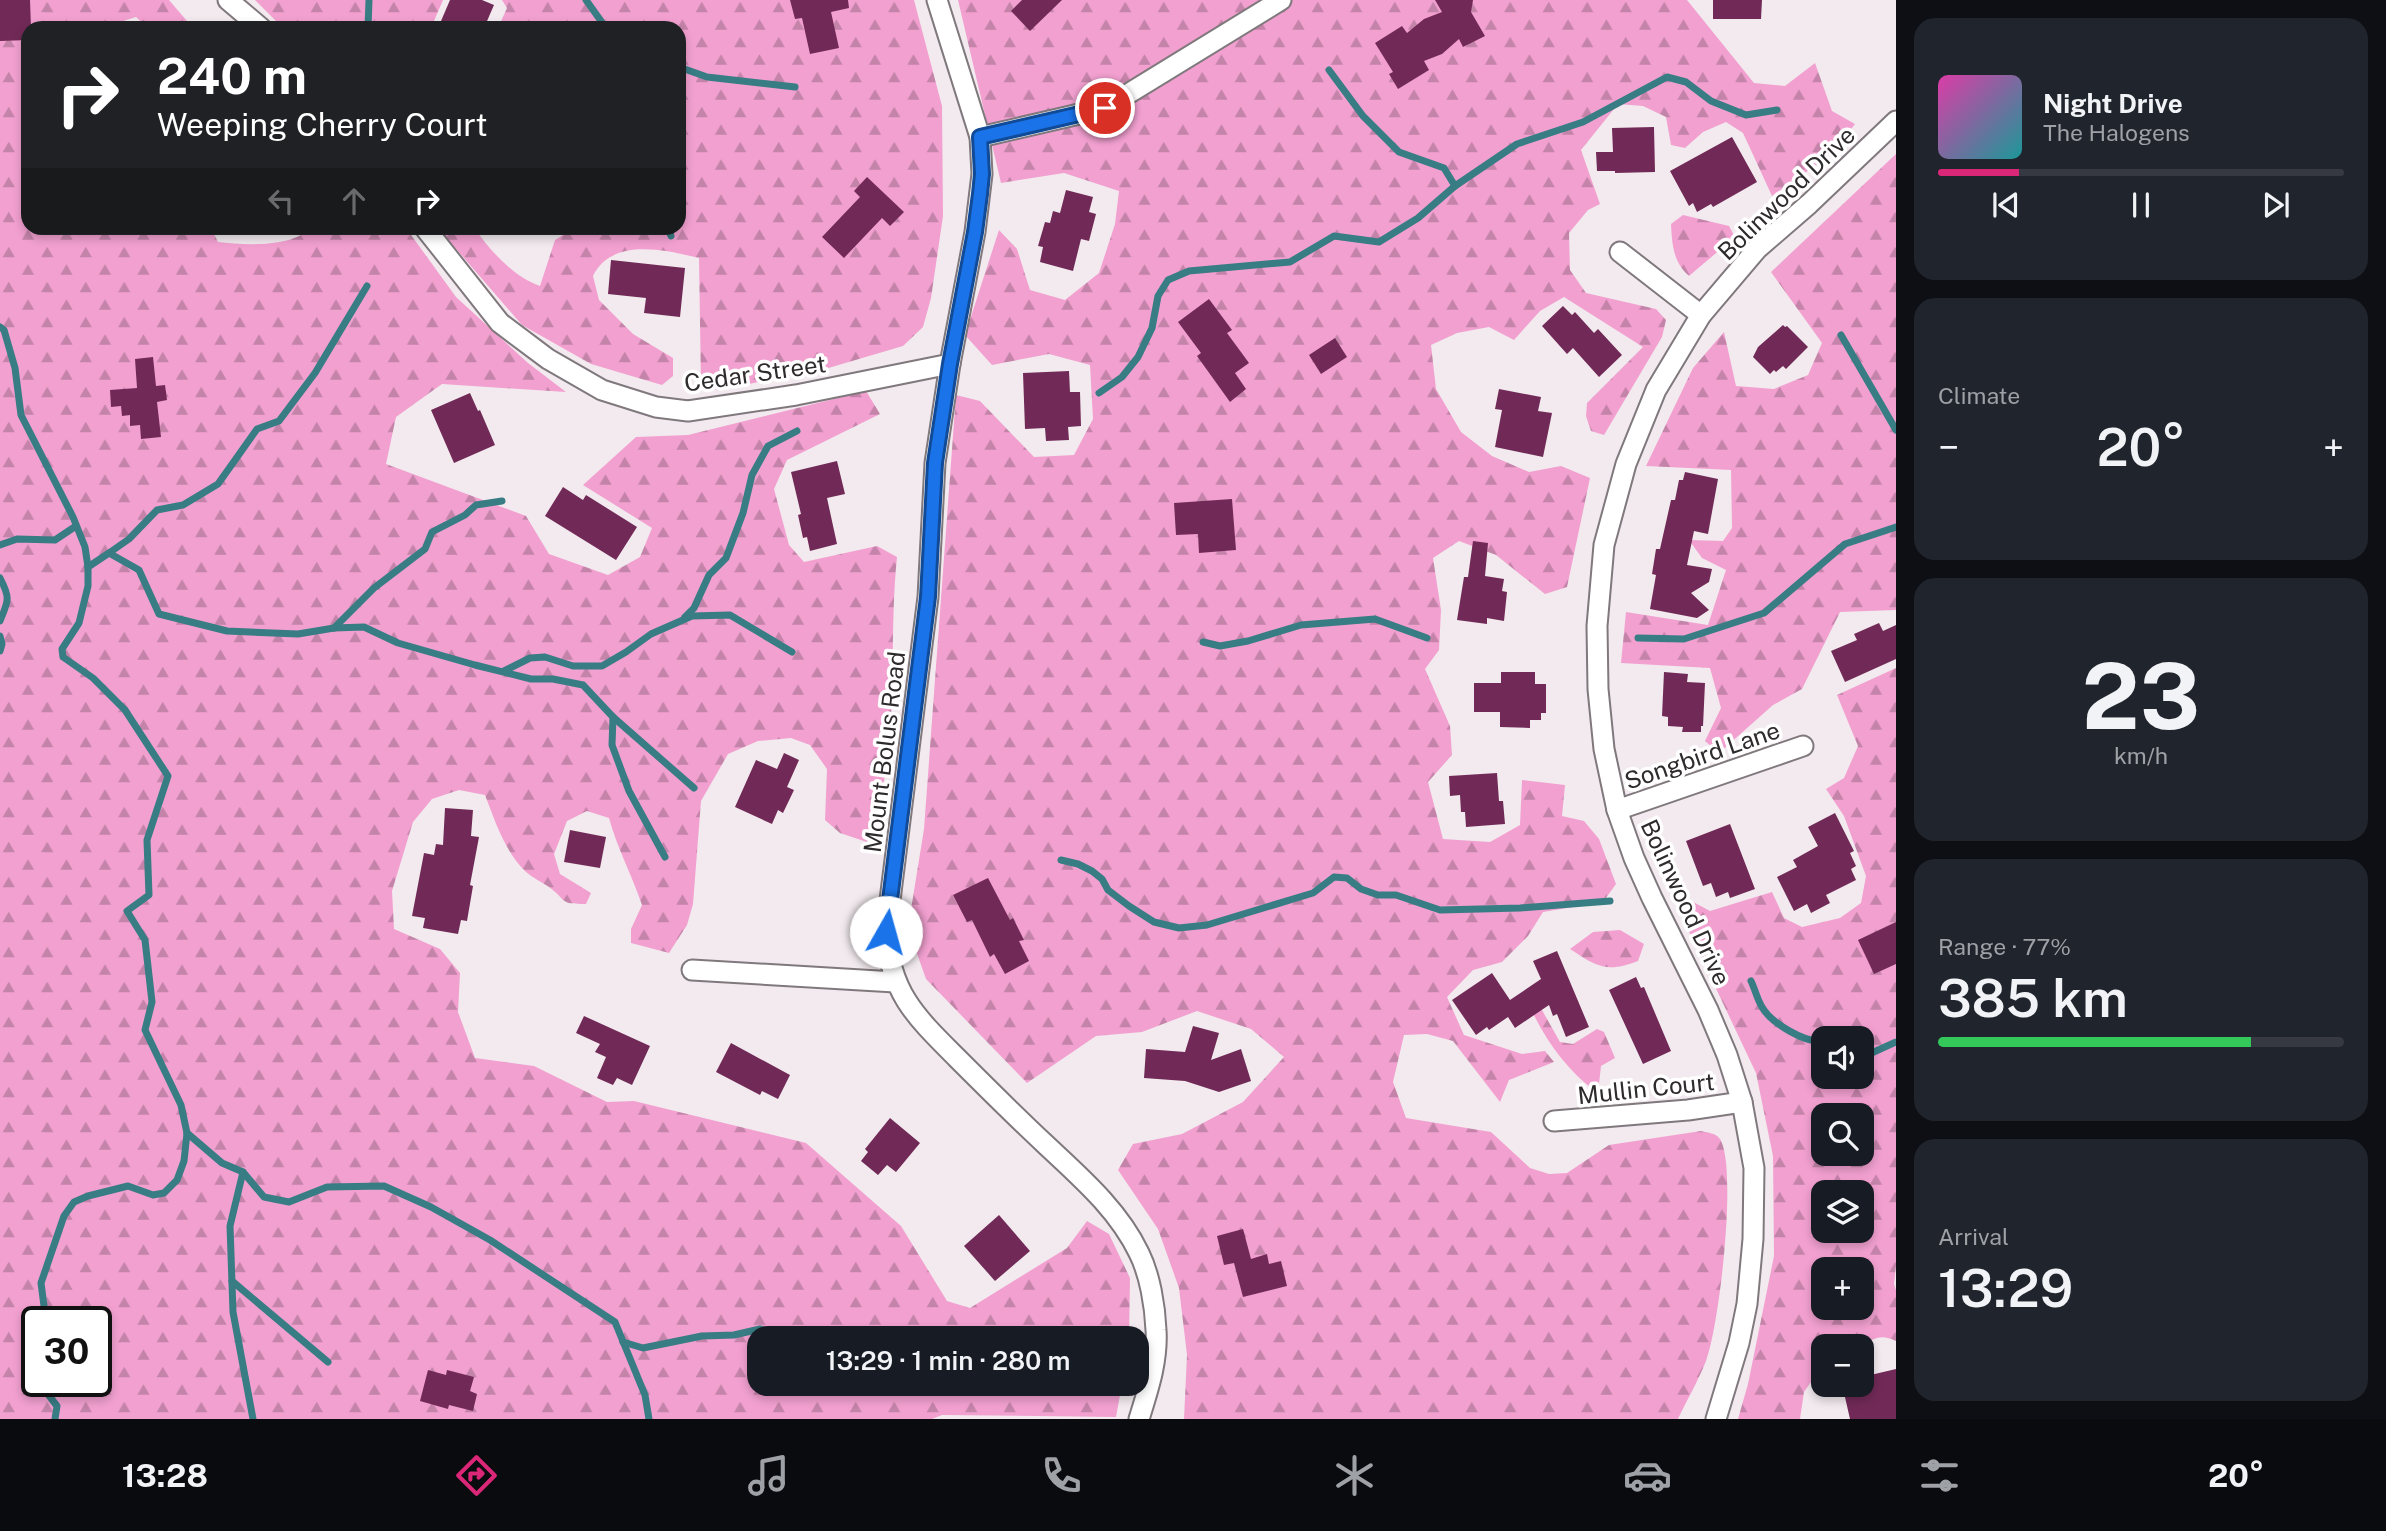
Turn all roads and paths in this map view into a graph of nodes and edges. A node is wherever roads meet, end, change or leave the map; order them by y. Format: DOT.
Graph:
graph roads {
  1 [pos="228,0"];
  2 [pos="937,0"];
  3 [pos="1281,0"];
  4 [pos="253,21"];
  5 [pos="1896,121"];
  6 [pos="980,137"];
  7 [pos="431,235"];
  8 [pos="1620,252"];
  9 [pos="1701,315"];
  10 [pos="950,364"];
  11 [pos="1802,746"];
  12 [pos="1617,810"];
  13 [pos="692,971"];
  14 [pos="895,982"];
  15 [pos="1742,1102"];
  16 [pos="1554,1121"];
  17 [pos="1139,1419"];
  18 [pos="1716,1419"];
  1 -- 4 [label="street"];
  2 -- 6 [label="street, Mount Bolus Road"];
  3 -- 6 [label="street"];
  5 -- 9 [label="street, Bolinwood Drive"];
  6 -- 10 [label="street, Mount Bolus Road"];
  7 -- 10 [label="street, Cedar Street"];
  8 -- 9 [label="street"];
  9 -- 12 [label="street, Bolinwood Drive"];
  10 -- 14 [label="street, Mount Bolus Road"];
  11 -- 12 [label="street, Songbird Lane"];
  12 -- 15 [label="street, Bolinwood Drive"];
  13 -- 14 [label="street"];
  14 -- 17 [label="street, Mount Bolus Road"];
  15 -- 16 [label="street, Mullin Court"];
  15 -- 18 [label="street, Bolinwood Drive"];
}
